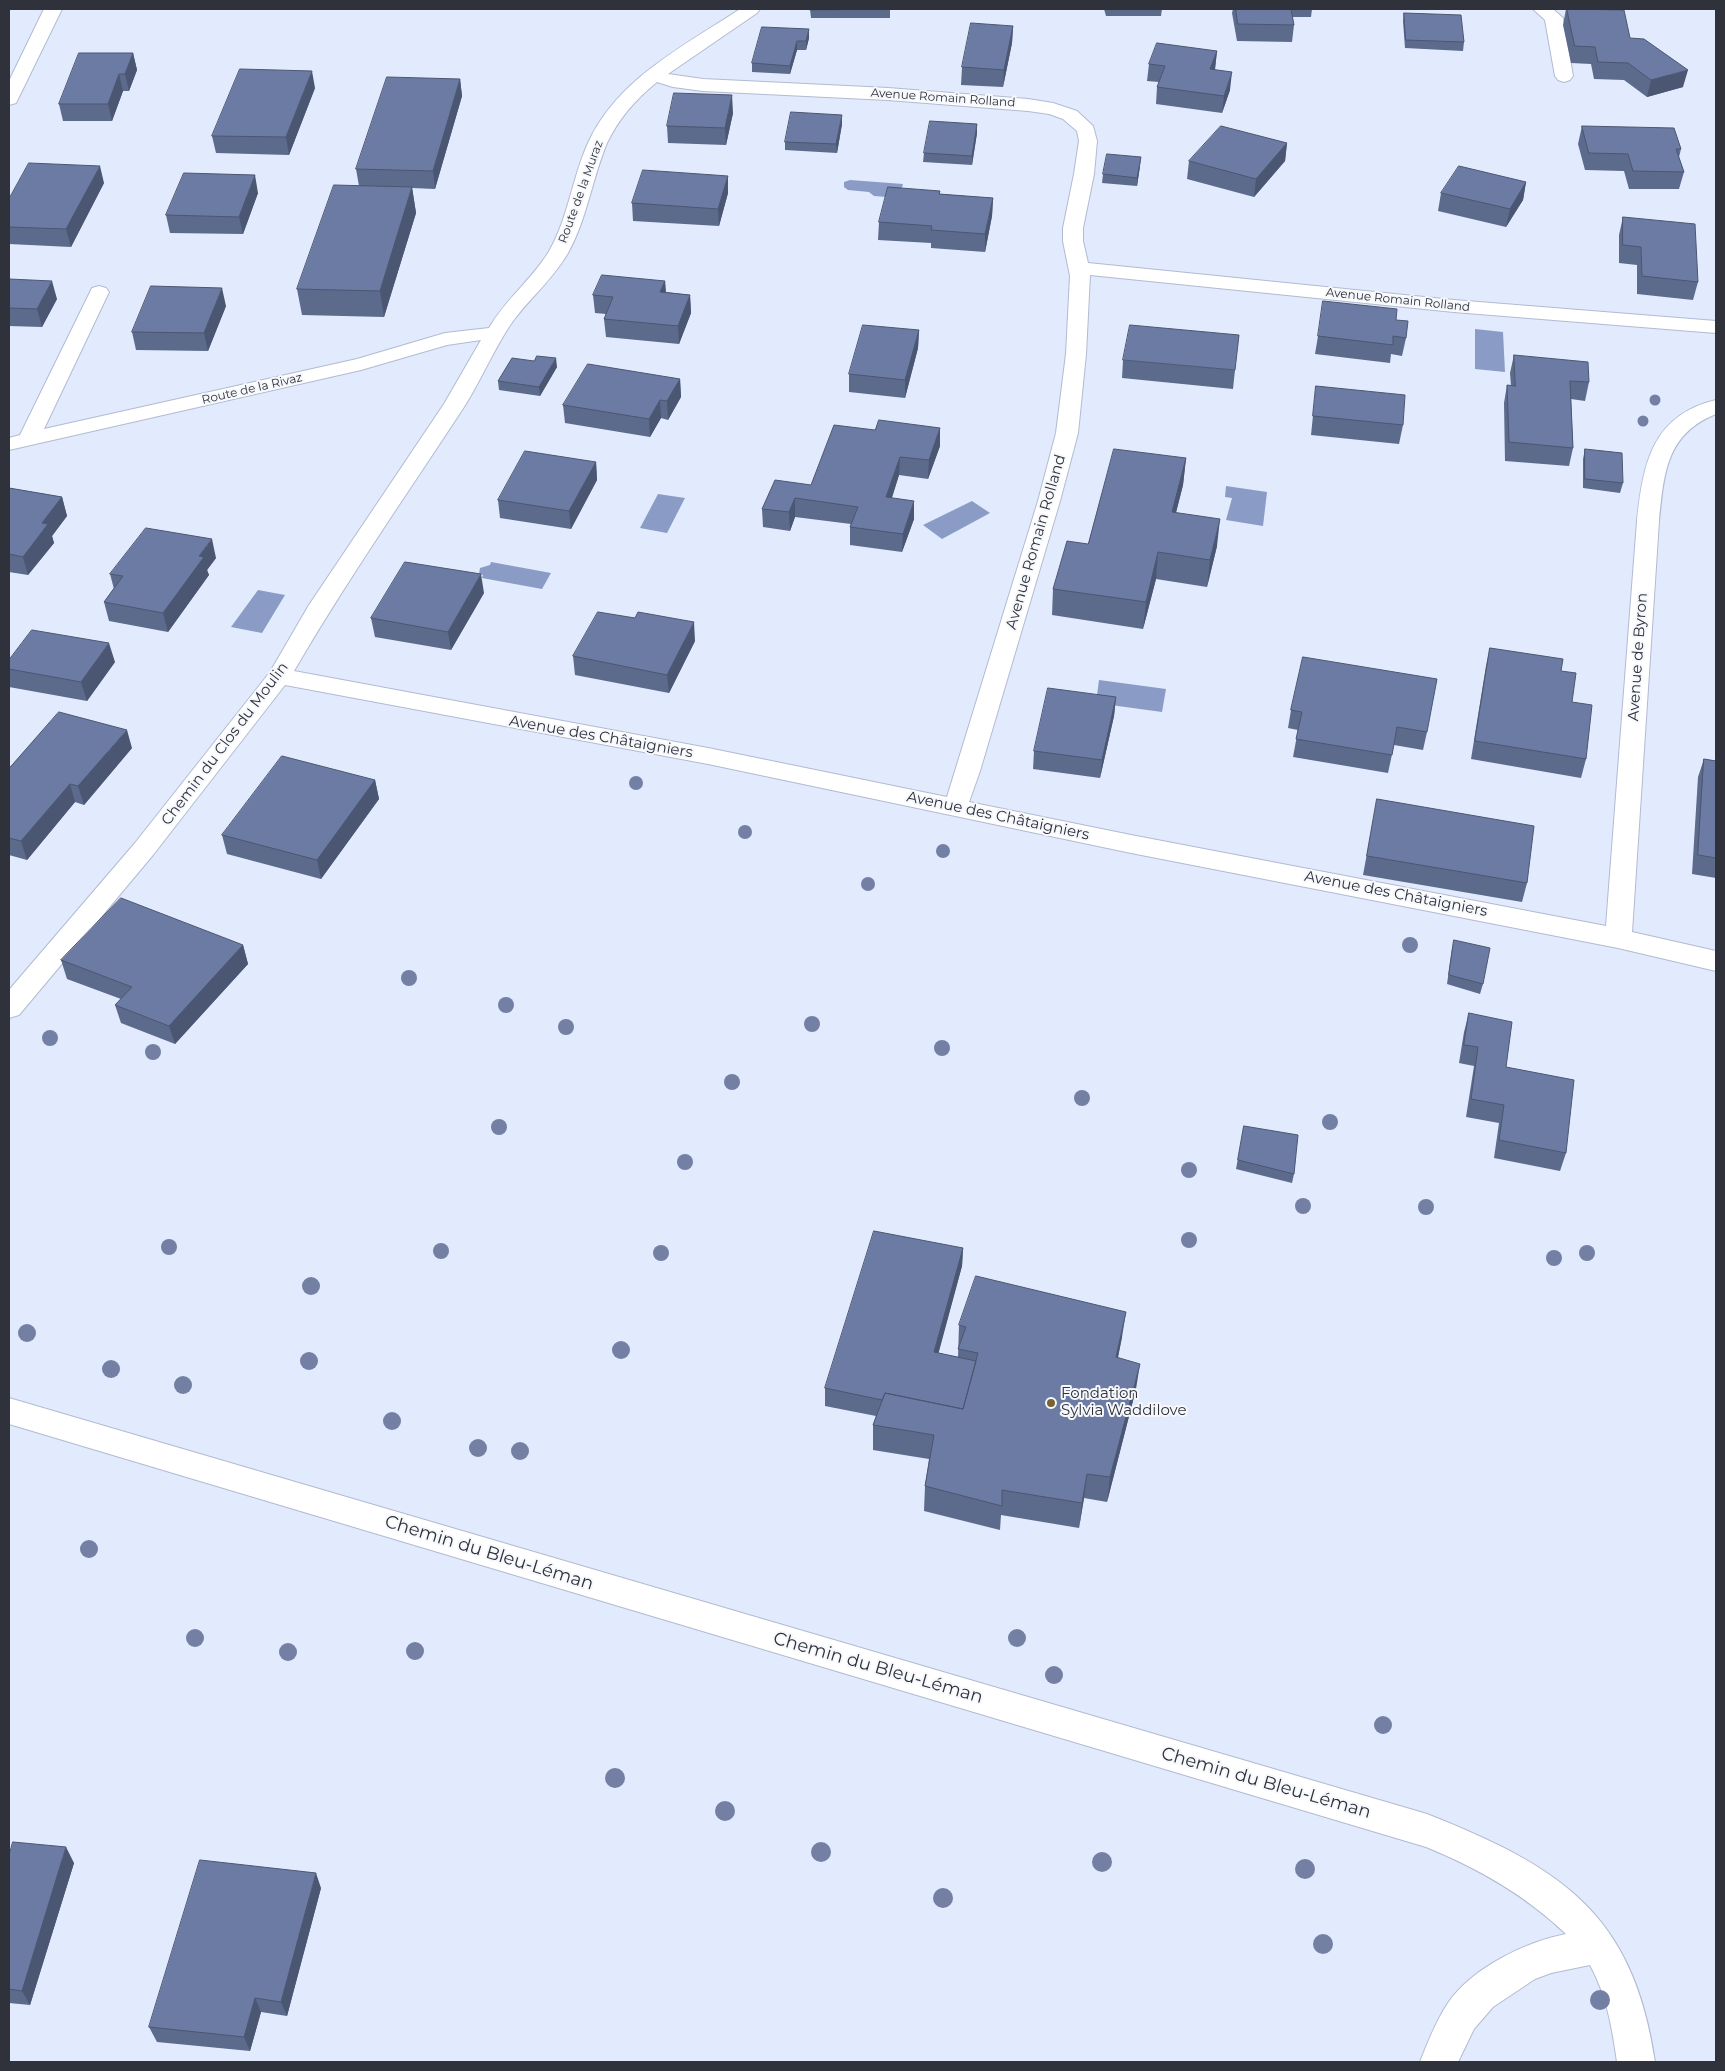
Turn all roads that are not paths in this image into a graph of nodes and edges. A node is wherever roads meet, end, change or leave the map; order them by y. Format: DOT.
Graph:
graph roads {
  1 [pos="53,9"];
  2 [pos="751,9"];
  3 [pos="1542,9"];
  4 [pos="654,75"];
  5 [pos="1564,76"];
  6 [pos="9,99"];
  7 [pos="1079,268"];
  8 [pos="99,292"];
  9 [pos="1716,327"];
  10 [pos="494,334"];
  11 [pos="1716,406"];
  12 [pos="29,439"];
  13 [pos="9,444"];
  14 [pos="279,676"];
  15 [pos="953,807"];
  16 [pos="1618,938"];
  17 [pos="1716,961"];
  18 [pos="9,1008"];
  19 [pos="9,1411"];
  20 [pos="1598,1946"];
  21 [pos="1439,2062"];
  22 [pos="1636,2062"];
  1 -- 6 [label="street"];
  2 -- 4 [label="street, Route de la Muraz"];
  3 -- 5 [label="street"];
  4 -- 7 [label="street, Avenue Romain Rolland"];
  4 -- 10 [label="street, Route de la Muraz"];
  7 -- 9 [label="street, Avenue Romain Rolland"];
  7 -- 15 [label="street, Avenue Romain Rolland"];
  8 -- 12 [label="street"];
  10 -- 12 [label="street, Route de la Rivaz"];
  10 -- 14 [label="street, Chemin du Clos du Moulin"];
  11 -- 16 [label="street, Avenue de Byron"];
  12 -- 13 [label="street, Route de la Rivaz"];
  14 -- 15 [label="street, Avenue des Châtaigniers"];
  14 -- 18 [label="street, Chemin du Clos du Moulin"];
  15 -- 16 [label="street, Avenue des Châtaigniers"];
  16 -- 17 [label="street, Avenue des Châtaigniers"];
  19 -- 20 [label="street, Chemin du Bleu-Léman"];
  20 -- 21 [label="street"];
  20 -- 22 [label="street, Chemin du Bleu-Léman"];
}
